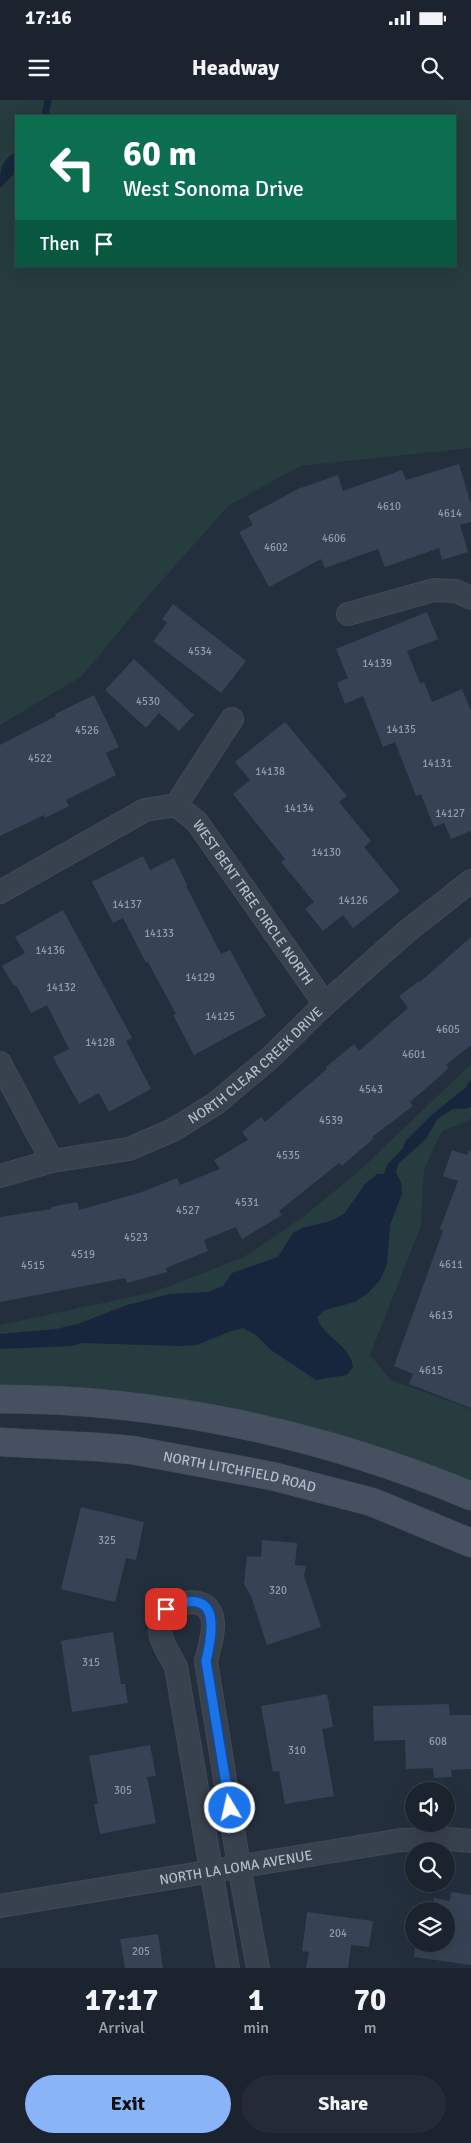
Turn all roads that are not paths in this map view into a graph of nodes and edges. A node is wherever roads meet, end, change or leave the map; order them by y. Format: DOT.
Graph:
graph roads {
  1 [pos="471,598"];
  2 [pos="348,614"];
  3 [pos="232,719"];
  4 [pos="176,805"];
  5 [pos="471,881"];
  6 [pos="0,892"];
  7 [pos="325,1004"];
  8 [pos="0,1063"];
  9 [pos="52,1161"];
  10 [pos="0,1176"];
  11 [pos="0,1399"];
  12 [pos="0,1442"];
  13 [pos="471,1496"];
  14 [pos="471,1544"];
  15 [pos="214,1710"];
  16 [pos="184,1716"];
  17 [pos="471,1841"];
  18 [pos="239,1866"];
  19 [pos="211,1872"];
  20 [pos="0,1906"];
  21 [pos="228,1968"];
  22 [pos="258,1968"];
  1 -- 2 [label="street"];
  3 -- 4 [label="street"];
  4 -- 6 [label="street"];
  4 -- 7 [label="street, WEST BENT TREE CIRCLE NORTH"];
  5 -- 7 [label="street, NORTH CLEAR CREEK DRIVE"];
  7 -- 9 [label="street, NORTH CLEAR CREEK DRIVE"];
  8 -- 9 [label="street"];
  9 -- 10 [label="street, NORTH CLEAR CREEK DRIVE"];
  11 -- 13 [label="main road"];
  12 -- 14 [label="main road, NORTH LITCHFIELD ROAD"];
  15 -- 16 [label="street"];
  15 -- 16 [label="street"];
  15 -- 18 [label="street"];
  16 -- 19 [label="street"];
  17 -- 18 [label="street, NORTH LA LOMA AVENUE"];
  18 -- 19 [label="street, NORTH LA LOMA AVENUE"];
  18 -- 22 [label="street"];
  19 -- 20 [label="street, NORTH LA LOMA AVENUE"];
  19 -- 21 [label="street"];
}
